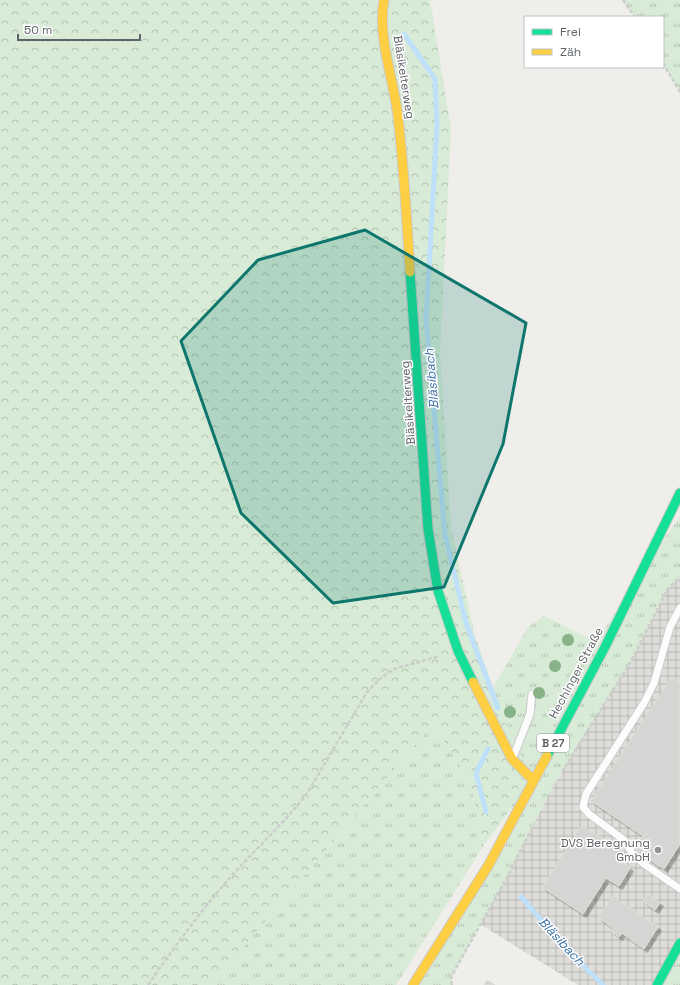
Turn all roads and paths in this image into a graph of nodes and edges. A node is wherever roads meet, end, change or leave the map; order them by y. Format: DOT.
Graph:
graph roads {
  1 [pos="384,0"];
  2 [pos="623,0"];
  3 [pos="634,16"];
  4 [pos="664,65"];
  5 [pos="680,92"];
  6 [pos="680,493"];
  7 [pos="680,577"];
  8 [pos="680,608"];
  9 [pos="458,651"];
  10 [pos="532,694"];
  11 [pos="512,759"];
  12 [pos="561,772"];
  13 [pos="533,780"];
  14 [pos="536,819"];
  15 [pos="680,889"];
  16 [pos="680,943"];
  17 [pos="148,985"];
  18 [pos="414,985"];
  19 [pos="452,985"];
  20 [pos="657,985"];
  1 -- 9 [label="street, Bläsikelterweg"];
  2 -- 3 [label="path"];
  4 -- 5 [label="path"];
  6 -- 13 [label="street, Hechinger Straße / B 27"];
  7 -- 12 [label="path"];
  8 -- 15 [label="lane"];
  9 -- 11 [label="street, Bläsikelterweg"];
  9 -- 17 [label="path"];
  10 -- 11 [label="lane"];
  11 -- 13 [label="street, Bläsikelterweg"];
  13 -- 18 [label="street, Hechinger Straße / B 27"];
  14 -- 19 [label="path"];
  16 -- 20 [label="street"];
}
